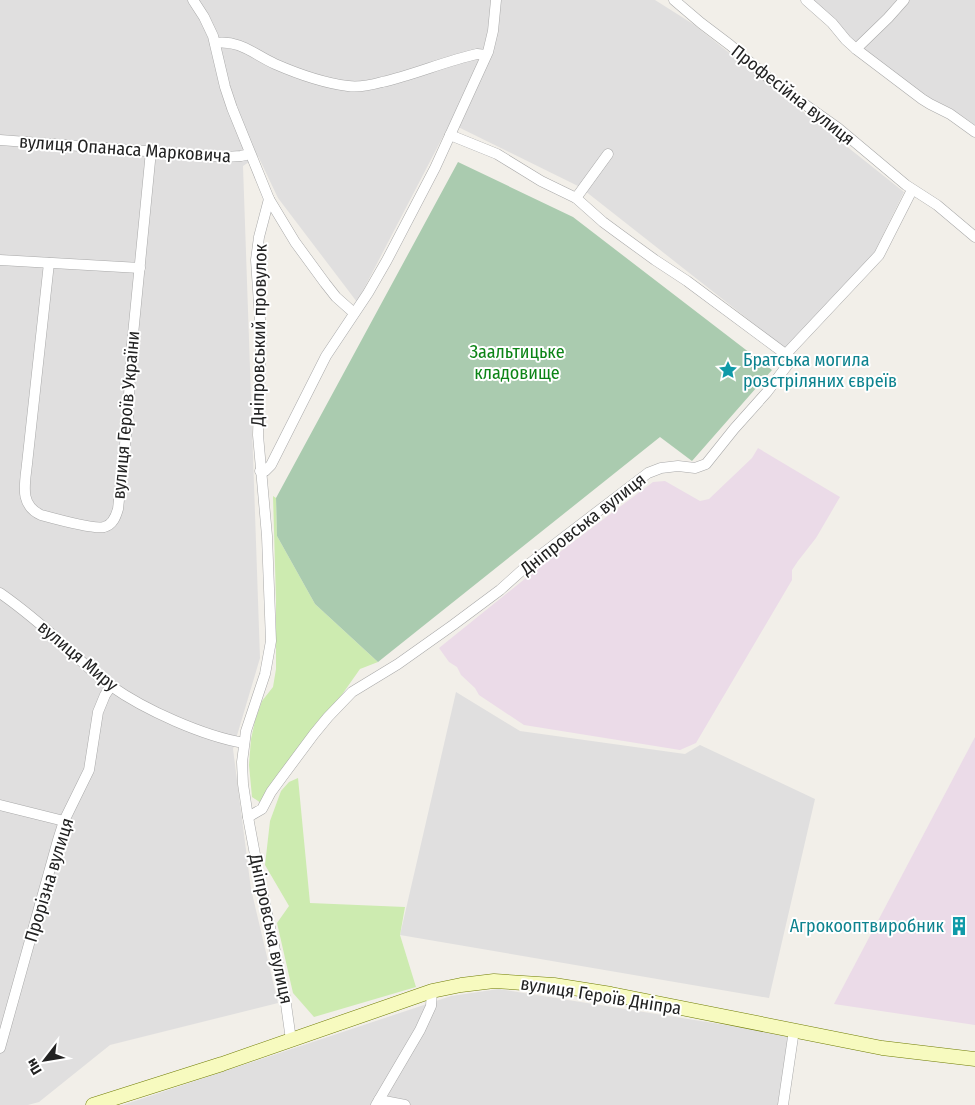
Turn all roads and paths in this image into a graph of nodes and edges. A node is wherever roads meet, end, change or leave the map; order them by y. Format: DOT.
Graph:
graph roads {
  1 [pos="193,0"];
  2 [pos="496,0"];
  3 [pos="674,0"];
  4 [pos="806,0"];
  5 [pos="904,0"];
  6 [pos="215,43"];
  7 [pos="856,49"];
  8 [pos="486,56"];
  9 [pos="975,132"];
  10 [pos="450,135"];
  11 [pos="0,140"];
  12 [pos="151,151"];
  13 [pos="250,154"];
  14 [pos="608,154"];
  15 [pos="912,190"];
  16 [pos="576,198"];
  17 [pos="269,199"];
  18 [pos="975,237"];
  19 [pos="0,260"];
  20 [pos="49,262"];
  21 [pos="140,268"];
  22 [pos="354,313"];
  23 [pos="786,354"];
  24 [pos="260,471"];
  25 [pos="0,593"];
  26 [pos="111,686"];
  27 [pos="244,743"];
  28 [pos="0,805"];
  29 [pos="248,817"];
  30 [pos="64,821"];
  31 [pos="432,991"];
  32 [pos="794,1030"];
  33 [pos="291,1040"];
  34 [pos="0,1048"];
  35 [pos="975,1059"];
  36 [pos="377,1103"];
  37 [pos="93,1105"];
  38 [pos="405,1105"];
  39 [pos="783,1105"];
  1 -- 6 [label="street, Дніпровський провулок"];
  2 -- 8 [label="street"];
  3 -- 15 [label="street, Професійна вулиця"];
  4 -- 7 [label="street"];
  5 -- 7 [label="street"];
  6 -- 8 [label="street"];
  6 -- 13 [label="street, Дніпровський провулок"];
  7 -- 9 [label="street"];
  8 -- 10 [label="street"];
  10 -- 16 [label="street"];
  10 -- 22 [label="street"];
  11 -- 12 [label="street, вулиця Опанаса Марковича"];
  12 -- 13 [label="street, вулиця Опанаса Марковича"];
  12 -- 21 [label="street, вулиця Героїв України"];
  13 -- 17 [label="street, Дніпровський провулок"];
  14 -- 16 [label="street"];
  15 -- 18 [label="street, Професійна вулиця"];
  15 -- 23 [label="street"];
  16 -- 23 [label="street"];
  17 -- 22 [label="street, Дніпровський провулок"];
  17 -- 24 [label="street, Дніпровський провулок"];
  19 -- 20 [label="street"];
  20 -- 21 [label="street"];
  20 -- 21 [label="street, вулиця Героїв України"];
  22 -- 24 [label="street"];
  23 -- 29 [label="street, Дніпровська вулиця"];
  24 -- 27 [label="street, Дніпровська вулиця"];
  25 -- 26 [label="street, вулиця Миру"];
  26 -- 27 [label="street, вулиця Миру"];
  26 -- 30 [label="street, Прорізна вулиця"];
  27 -- 29 [label="street, Дніпровська вулиця"];
  28 -- 30 [label="street"];
  29 -- 33 [label="street, Дніпровська вулиця"];
  30 -- 34 [label="street, Прорізна вулиця"];
  31 -- 32 [label="main road, вулиця Героїв Дніпра"];
  31 -- 33 [label="main road, вулиця Героїв Дніпра"];
  31 -- 36 [label="street"];
  32 -- 35 [label="main road, вулиця Героїв Дніпра"];
  32 -- 39 [label="street"];
  33 -- 37 [label="main road, вулиця Героїв Дніпра"];
  36 -- 38 [label="street"];
}
